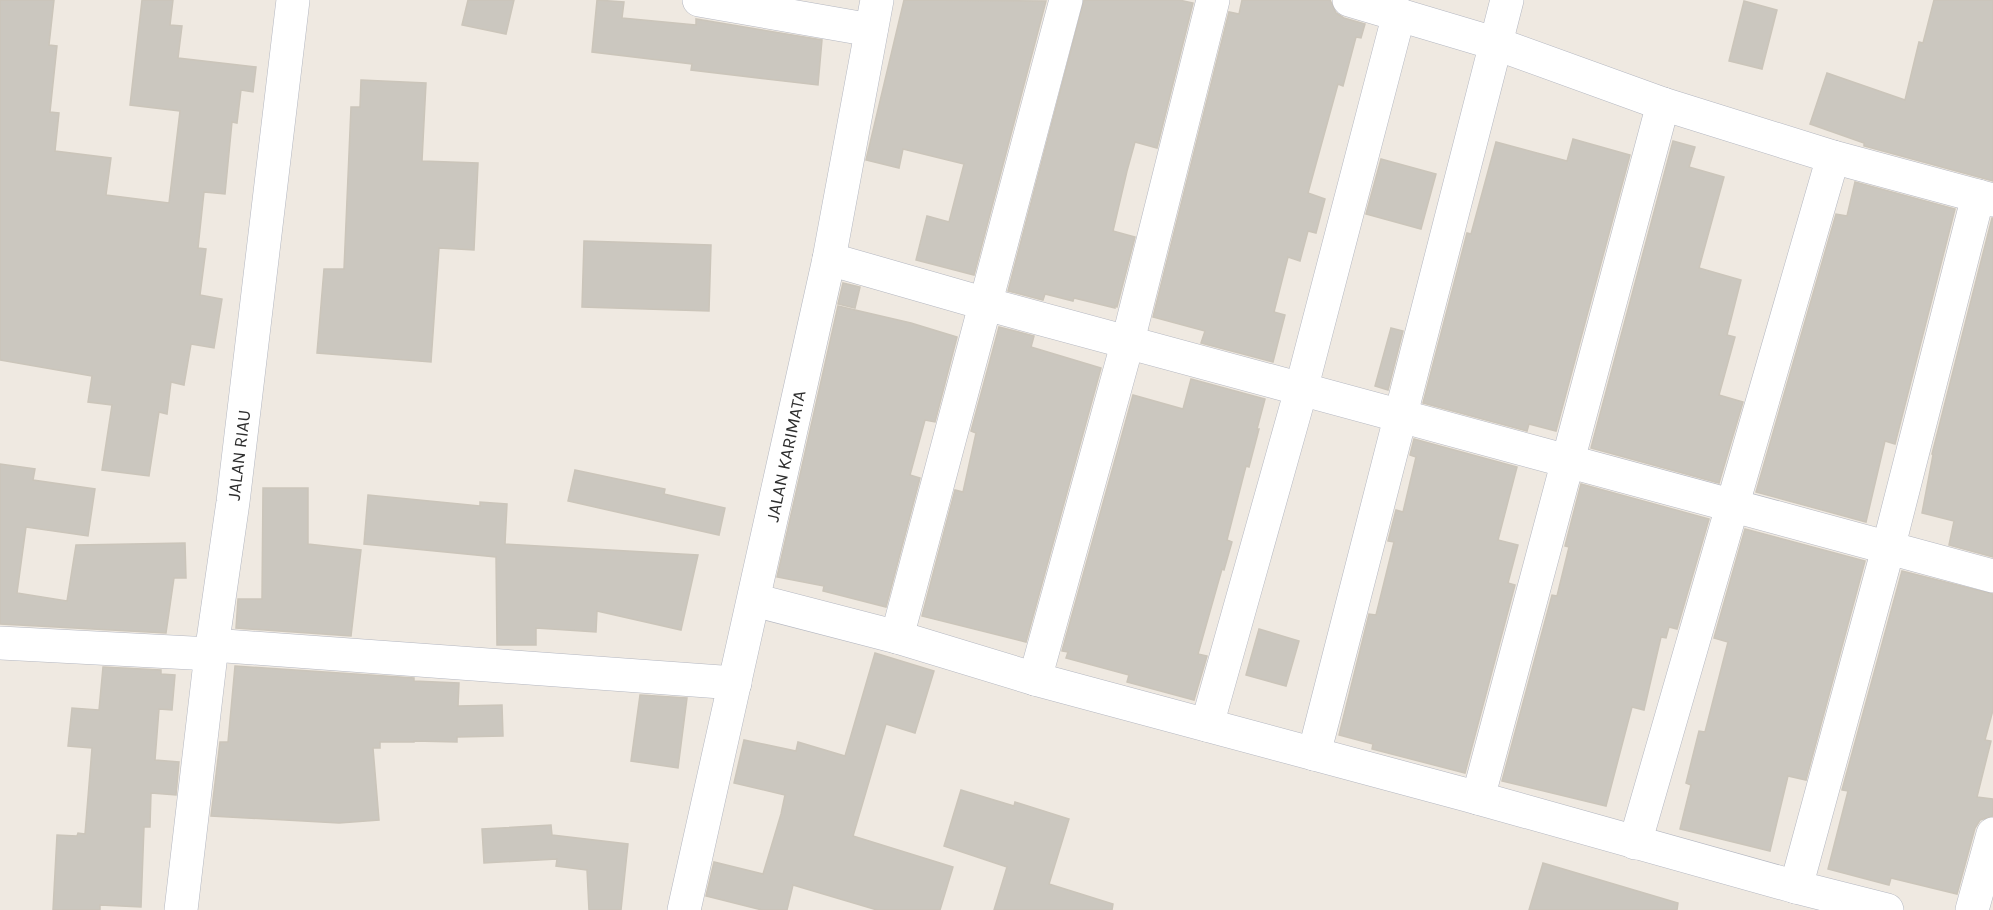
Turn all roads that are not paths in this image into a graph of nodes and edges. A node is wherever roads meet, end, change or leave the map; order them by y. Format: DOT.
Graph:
graph roads {
  1 [pos="293,0"];
  2 [pos="699,0"];
  3 [pos="1066,0"];
  4 [pos="1213,0"];
  5 [pos="1349,0"];
  6 [pos="1507,0"];
  7 [pos="1399,14"];
  8 [pos="874,15"];
  9 [pos="1497,44"];
  10 [pos="1663,104"];
  11 [pos="1833,157"];
  12 [pos="1985,198"];
  13 [pos="830,259"];
  14 [pos="986,304"];
  15 [pos="1128,341"];
  16 [pos="1301,390"];
  17 [pos="1402,417"];
  18 [pos="1568,461"];
  19 [pos="1732,505"];
  20 [pos="1888,549"];
  21 [pos="1993,576"];
  22 [pos="754,600"];
  23 [pos="897,637"];
  24 [pos="0,643"];
  25 [pos="211,649"];
  26 [pos="1035,679"];
  27 [pos="735,683"];
  28 [pos="1207,725"];
  29 [pos="1314,754"];
  30 [pos="1478,798"];
  31 [pos="1993,834"];
  32 [pos="1635,843"];
  33 [pos="1796,887"];
  34 [pos="181,910"];
  35 [pos="684,910"];
  36 [pos="1887,910"];
  37 [pos="1972,910"];
  1 -- 25 [label="street, JALAN RIAU"];
  2 -- 8 [label="street"];
  3 -- 14 [label="street"];
  4 -- 15 [label="street"];
  5 -- 7 [label="street"];
  6 -- 9 [label="street"];
  7 -- 9 [label="street"];
  7 -- 16 [label="street"];
  8 -- 13 [label="street, JALAN KARIMATA"];
  9 -- 10 [label="street"];
  9 -- 17 [label="street"];
  10 -- 11 [label="street"];
  10 -- 18 [label="street"];
  11 -- 12 [label="street"];
  11 -- 19 [label="street"];
  12 -- 20 [label="street"];
  13 -- 14 [label="street"];
  13 -- 22 [label="street, JALAN KARIMATA"];
  14 -- 15 [label="street"];
  14 -- 23 [label="street"];
  15 -- 16 [label="street"];
  15 -- 26 [label="street"];
  16 -- 17 [label="street"];
  16 -- 28 [label="street"];
  17 -- 18 [label="street"];
  17 -- 29 [label="street"];
  18 -- 19 [label="street"];
  18 -- 30 [label="street"];
  19 -- 20 [label="street"];
  19 -- 32 [label="street"];
  20 -- 21 [label="street"];
  20 -- 33 [label="street"];
  22 -- 23 [label="street"];
  22 -- 27 [label="street, JALAN KARIMATA"];
  23 -- 26 [label="street"];
  24 -- 25 [label="street"];
  25 -- 27 [label="street"];
  25 -- 34 [label="street, JALAN RIAU"];
  26 -- 28 [label="street"];
  27 -- 35 [label="street, JALAN KARIMATA"];
  28 -- 29 [label="street"];
  29 -- 30 [label="street"];
  30 -- 32 [label="street"];
  31 -- 37 [label="street"];
  32 -- 33 [label="street"];
  33 -- 36 [label="street"];
}
